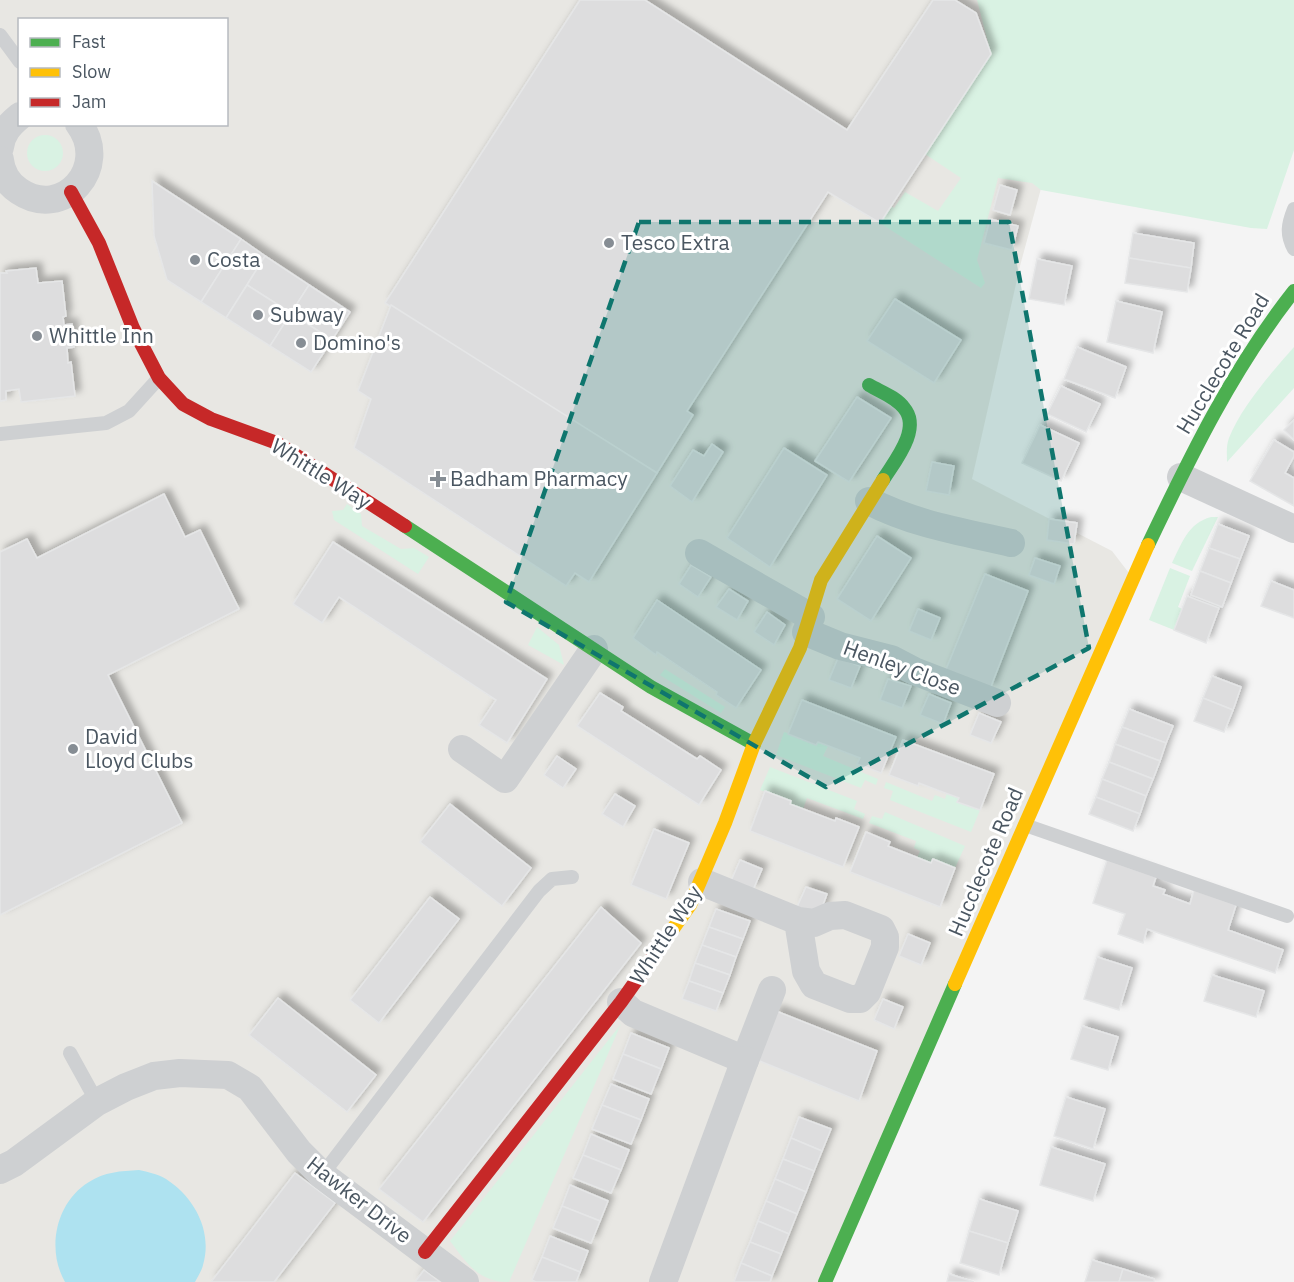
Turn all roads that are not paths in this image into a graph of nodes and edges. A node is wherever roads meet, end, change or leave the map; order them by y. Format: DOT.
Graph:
graph roads {
  1 [pos="0,35"];
  2 [pos="18,59"];
  3 [pos="80,126"];
  4 [pos="3,137"];
  5 [pos="71,192"];
  6 [pos="13,197"];
  7 [pos="1294,209"];
  8 [pos="1294,249"];
  9 [pos="1294,291"];
  10 [pos="1252,376"];
  11 [pos="159,378"];
  12 [pos="869,385"];
  13 [pos="0,434"];
  14 [pos="1185,469"];
  15 [pos="869,501"];
  16 [pos="1294,529"];
  17 [pos="1011,543"];
  18 [pos="699,553"];
  19 [pos="808,624"];
  20 [pos="594,649"];
  21 [pos="997,703"];
  22 [pos="754,744"];
  23 [pos="462,749"];
  24 [pos="1025,825"];
  25 [pos="572,877"];
  26 [pos="702,882"];
  27 [pos="1287,916"];
  28 [pos="798,921"];
  29 [pos="772,990"];
  30 [pos="621,1002"];
  31 [pos="70,1053"];
  32 [pos="745,1060"];
  33 [pos="97,1102"];
  34 [pos="5,1173"];
  35 [pos="322,1175"];
  36 [pos="426,1252"];
  37 [pos="465,1282"];
  38 [pos="663,1282"];
  39 [pos="825,1282"];
  1 -- 2 [label="lane"];
  3 -- 5 [label="street"];
  4 -- 6 [label="street"];
  5 -- 6 [label="street"];
  5 -- 11 [label="street, Whittle Way"];
  7 -- 8 [label="lane"];
  9 -- 14 [label="street, Hucclecote Road"];
  10 -- 14 [label="street, Hucclecote Road"];
  11 -- 13 [label="lane"];
  11 -- 20 [label="street, Whittle Way"];
  12 -- 15 [label="street"];
  14 -- 16 [label="street"];
  14 -- 24 [label="street, Hucclecote Road"];
  15 -- 17 [label="street"];
  15 -- 19 [label="street"];
  18 -- 19 [label="street, Henley Close"];
  19 -- 21 [label="street, Henley Close"];
  19 -- 22 [label="street"];
  20 -- 22 [label="street, Whittle Way"];
  20 -- 23 [label="street"];
  22 -- 26 [label="street, Whittle Way"];
  24 -- 27 [label="lane"];
  24 -- 39 [label="street, Hucclecote Road"];
  25 -- 35 [label="lane"];
  26 -- 28 [label="street"];
  26 -- 30 [label="street, Whittle Way"];
  29 -- 32 [label="street"];
  30 -- 32 [label="street"];
  30 -- 36 [label="street, Whittle Way"];
  31 -- 33 [label="lane"];
  32 -- 38 [label="street"];
  33 -- 34 [label="street, Hawker Drive"];
  33 -- 35 [label="street, Hawker Drive"];
  35 -- 36 [label="street, Hawker Drive"];
  36 -- 37 [label="street, Hawker Drive"];
}
